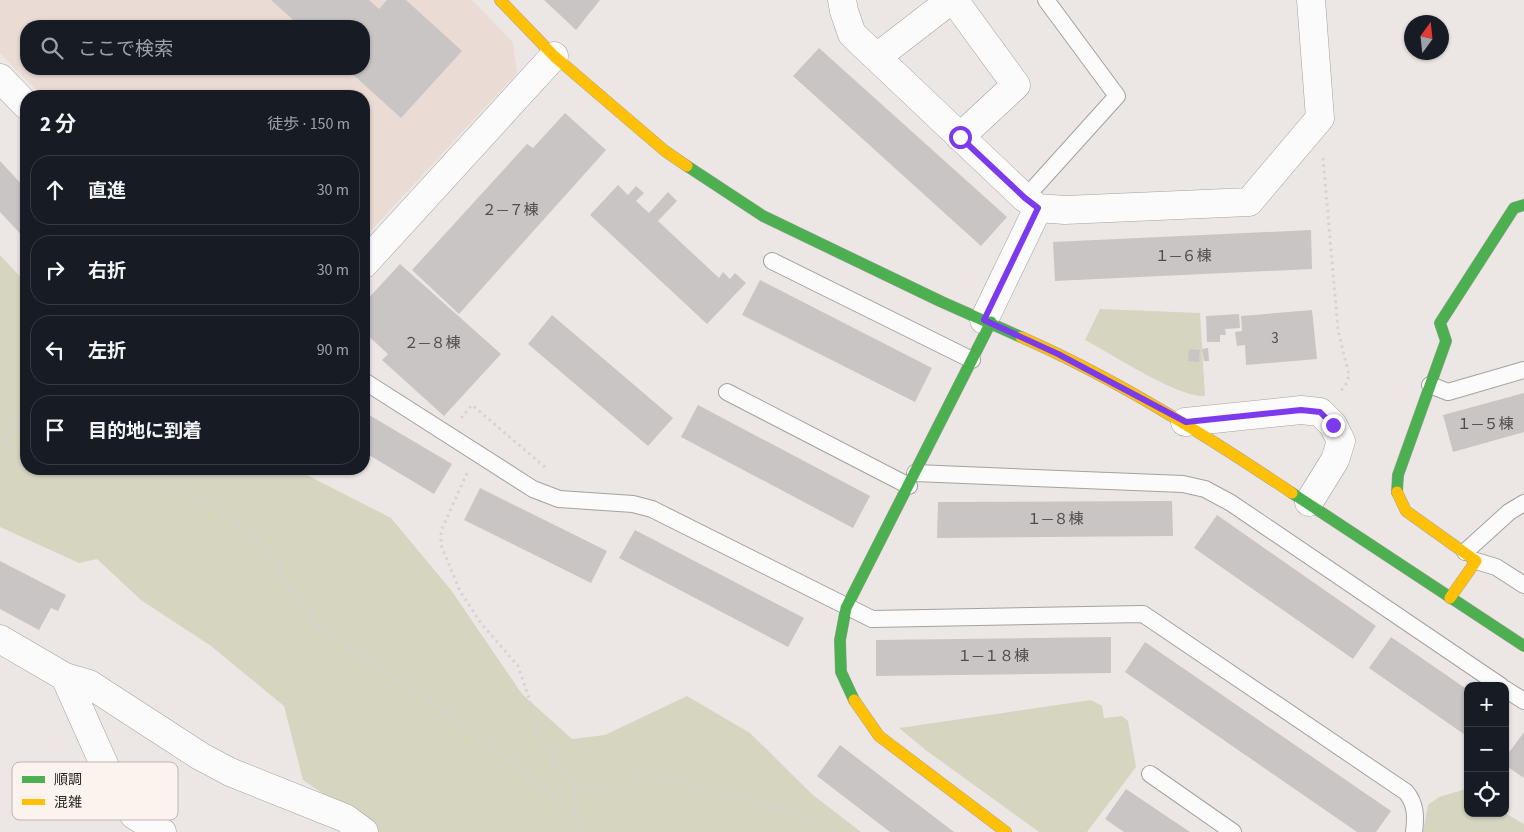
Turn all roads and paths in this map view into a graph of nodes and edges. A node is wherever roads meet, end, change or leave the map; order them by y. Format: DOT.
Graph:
graph roads {
  1 [pos="500,0"];
  2 [pos="842,0"];
  3 [pos="952,0"];
  4 [pos="1046,0"];
  5 [pos="1311,0"];
  6 [pos="554,56"];
  7 [pos="876,57"];
  8 [pos="0,78"];
  9 [pos="20,99"];
  10 [pos="1320,118"];
  11 [pos="960,137"];
  12 [pos="1032,203"];
  13 [pos="1524,205"];
  14 [pos="370,257"];
  15 [pos="772,261"];
  16 [pos="988,321"];
  17 [pos="972,360"];
  18 [pos="1524,370"];
  19 [pos="370,385"];
  20 [pos="1430,385"];
  21 [pos="728,392"];
  22 [pos="472,405"];
  23 [pos="1324,415"];
  24 [pos="20,420"];
  25 [pos="1186,422"];
  26 [pos="0,442"];
  27 [pos="476,454"];
  28 [pos="157,475"];
  29 [pos="912,480"];
  30 [pos="533,490"];
  31 [pos="1309,502"];
  32 [pos="1524,503"];
  33 [pos="1470,556"];
  34 [pos="1524,586"];
  35 [pos="1450,598"];
  36 [pos="846,608"];
  37 [pos="0,638"];
  38 [pos="1524,646"];
  39 [pos="65,677"];
  40 [pos="1495,682"];
  41 [pos="1509,692"];
  42 [pos="1524,701"];
  43 [pos="103,762"];
  44 [pos="1150,774"];
  45 [pos="574,783"];
  46 [pos="577,818"];
  47 [pos="142,820"];
  48 [pos="162,832"];
  49 [pos="364,832"];
  50 [pos="578,832"];
  51 [pos="836,832"];
  52 [pos="1006,832"];
  53 [pos="1232,832"];
  54 [pos="1414,832"];
  1 -- 6 [label="street"];
  2 -- 7 [label="street"];
  3 -- 7 [label="street"];
  3 -- 11 [label="street"];
  4 -- 12 [label="lane"];
  5 -- 10 [label="street"];
  6 -- 14 [label="street"];
  6 -- 16 [label="street"];
  7 -- 11 [label="street"];
  8 -- 9 [label="street"];
  10 -- 12 [label="street"];
  10 -- 23 [label="path"];
  11 -- 12 [label="street"];
  12 -- 16 [label="street"];
  13 -- 20 [label="street"];
  15 -- 17 [label="lane"];
  16 -- 17 [label="street"];
  16 -- 25 [label="street"];
  17 -- 29 [label="street"];
  18 -- 20 [label="lane"];
  19 -- 27 [label="lane"];
  20 -- 33 [label="street"];
  21 -- 29 [label="lane"];
  22 -- 30 [label="path"];
  23 -- 25 [label="street"];
  23 -- 31 [label="street"];
  24 -- 26 [label="path"];
  25 -- 31 [label="street"];
  27 -- 30 [label="lane"];
  27 -- 45 [label="path"];
  28 -- 46 [label="path"];
  29 -- 36 [label="street"];
  29 -- 40 [label="lane"];
  30 -- 36 [label="lane"];
  31 -- 35 [label="street"];
  32 -- 33 [label="lane"];
  33 -- 34 [label="lane"];
  33 -- 35 [label="street"];
  35 -- 38 [label="street"];
  36 -- 52 [label="street"];
  36 -- 54 [label="lane"];
  37 -- 39 [label="street"];
  39 -- 43 [label="street"];
  39 -- 49 [label="street"];
  41 -- 42 [label="lane"];
  44 -- 53 [label="lane"];
  45 -- 46 [label="path"];
  45 -- 51 [label="path"];
  46 -- 50 [label="path"];
  47 -- 48 [label="street"];
}
